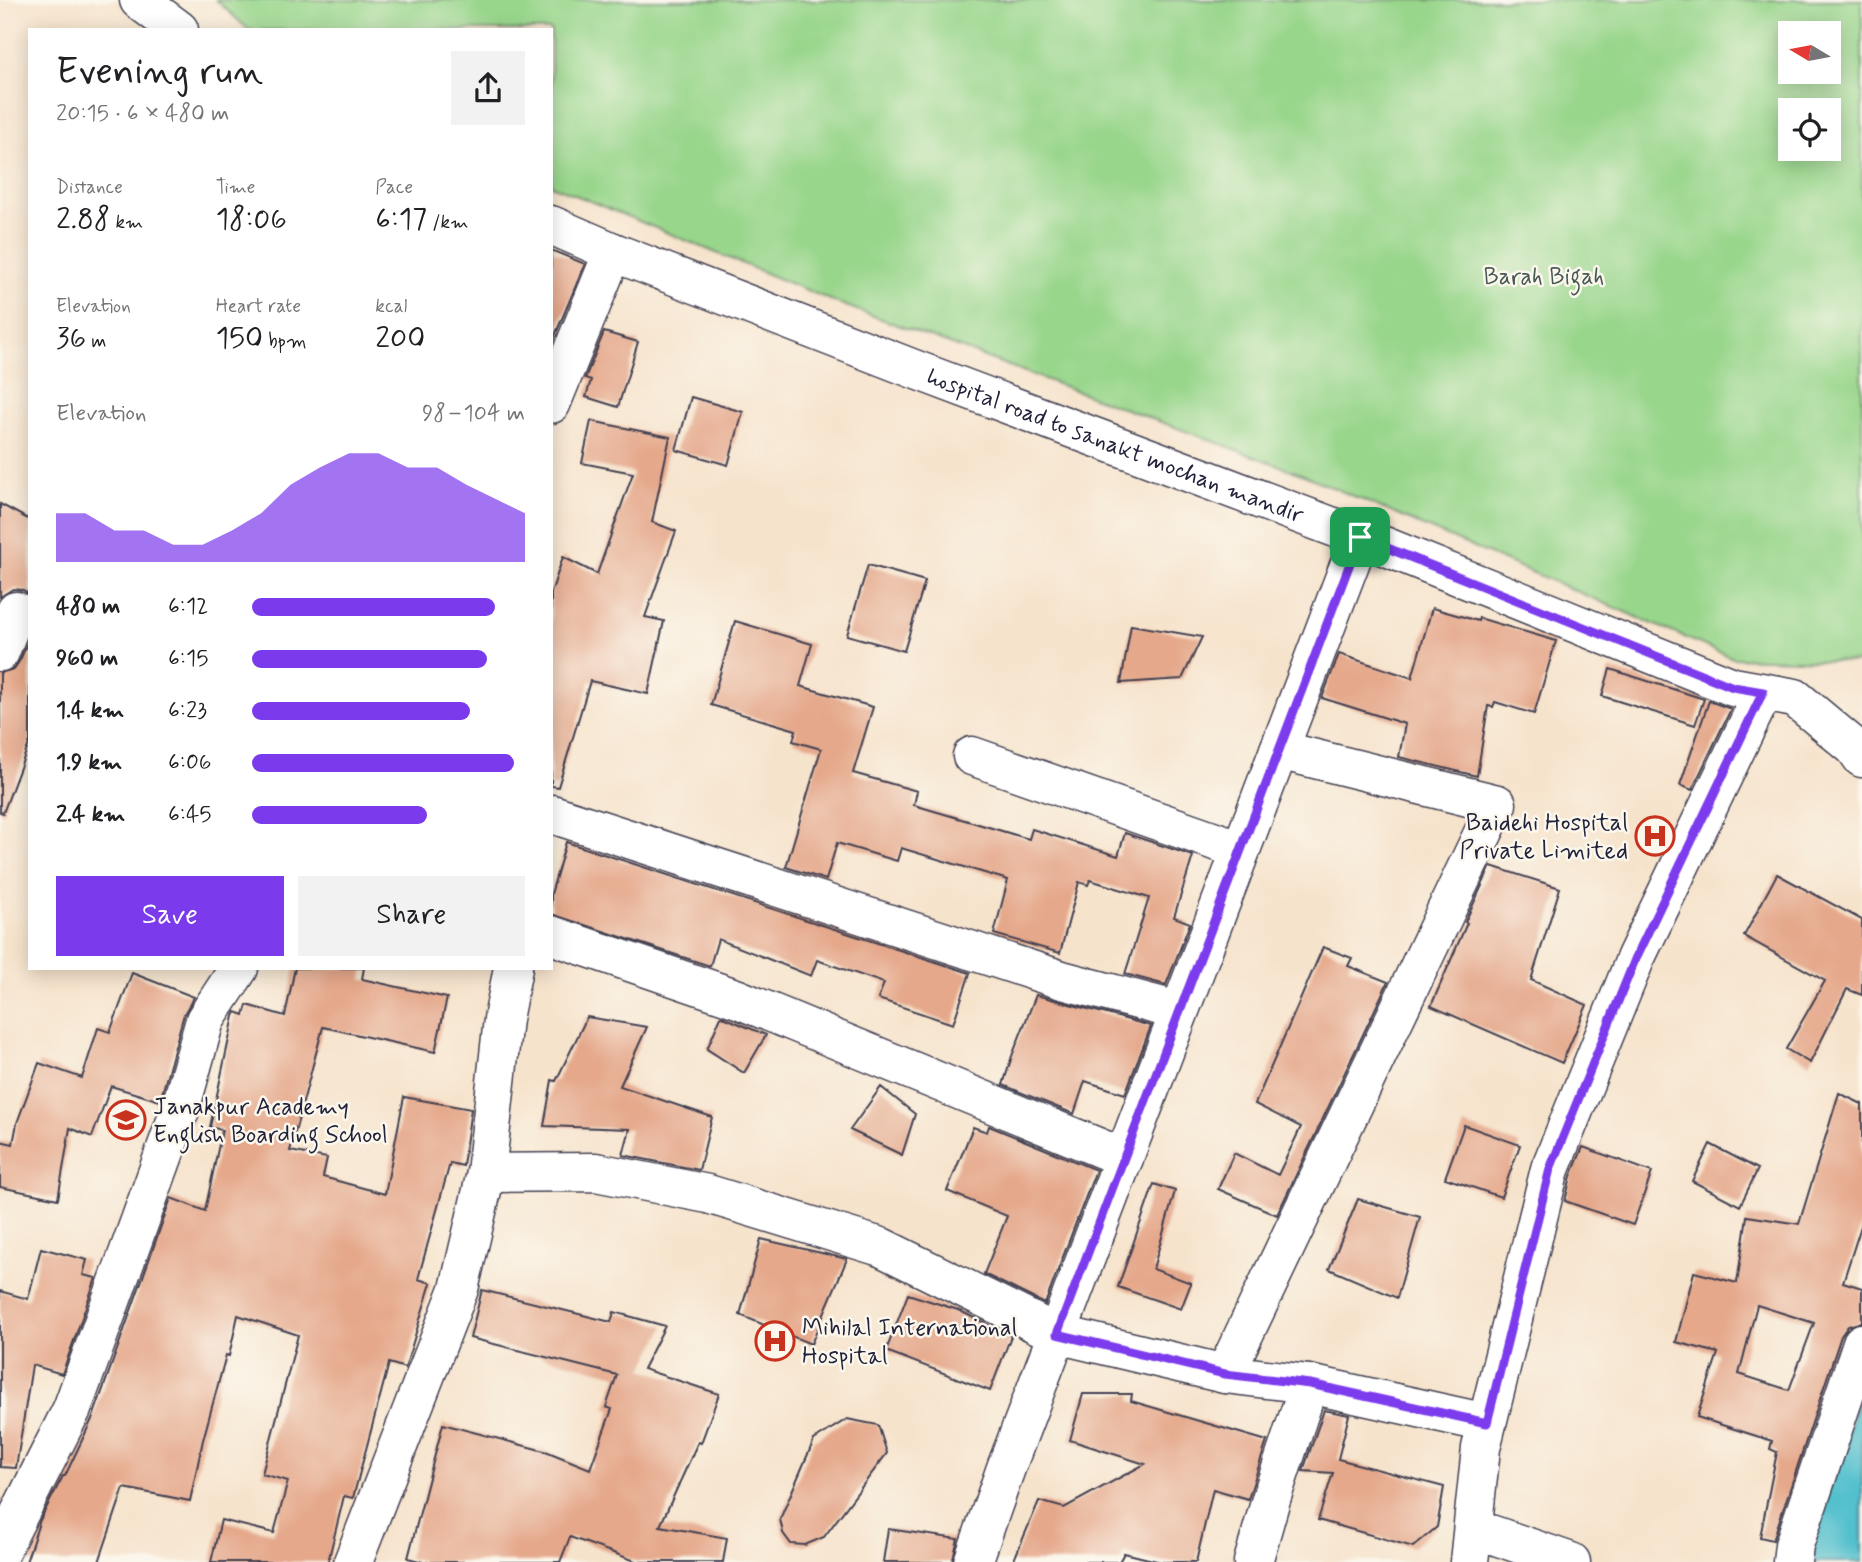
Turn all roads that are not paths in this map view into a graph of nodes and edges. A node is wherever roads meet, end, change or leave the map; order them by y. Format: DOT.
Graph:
graph roads {
  1 [pos="139,0"];
  2 [pos="176,28"];
  3 [pos="553,226"];
  4 [pos="613,252"];
  5 [pos="553,399"];
  6 [pos="1360,537"];
  7 [pos="15,611"];
  8 [pos="0,652"];
  9 [pos="1763,692"];
  10 [pos="1279,750"];
  11 [pos="972,755"];
  12 [pos="1862,758"];
  13 [pos="553,815"];
  14 [pos="1241,850"];
  15 [pos="553,936"];
  16 [pos="238,970"];
  17 [pos="513,970"];
  18 [pos="1179,1011"];
  19 [pos="1124,1158"];
  20 [pos="486,1173"];
  21 [pos="1057,1334"];
  22 [pos="1862,1343"];
  23 [pos="1225,1374"];
  24 [pos="1310,1384"];
  25 [pos="1487,1423"];
  26 [pos="1471,1545"];
  27 [pos="0,1552"];
  28 [pos="353,1562"];
  29 [pos="973,1562"];
  30 [pos="1254,1562"];
  31 [pos="1571,1562"];
  32 [pos="1792,1562"];
  1 -- 2 [label="street"];
  3 -- 4 [label="street, hospital road to sanakt mochan mandir"];
  4 -- 5 [label="street"];
  4 -- 6 [label="street, hospital road to sanakt mochan mandir"];
  6 -- 9 [label="street, hospital road to sanakt mochan mandir"];
  6 -- 10 [label="street"];
  7 -- 8 [label="street"];
  9 -- 12 [label="street, hospital road to sanakt mochan mandir"];
  9 -- 25 [label="street"];
  10 -- 14 [label="street"];
  10 -- 23 [label="street"];
  11 -- 14 [label="street"];
  13 -- 18 [label="street"];
  14 -- 18 [label="street"];
  15 -- 19 [label="street"];
  16 -- 27 [label="street"];
  17 -- 20 [label="street"];
  18 -- 19 [label="street"];
  19 -- 21 [label="street"];
  20 -- 21 [label="street"];
  20 -- 28 [label="street"];
  21 -- 23 [label="street"];
  21 -- 29 [label="street"];
  22 -- 32 [label="street"];
  23 -- 24 [label="street"];
  24 -- 25 [label="street"];
  24 -- 30 [label="street"];
  25 -- 26 [label="street"];
  26 -- 31 [label="street"];
}
